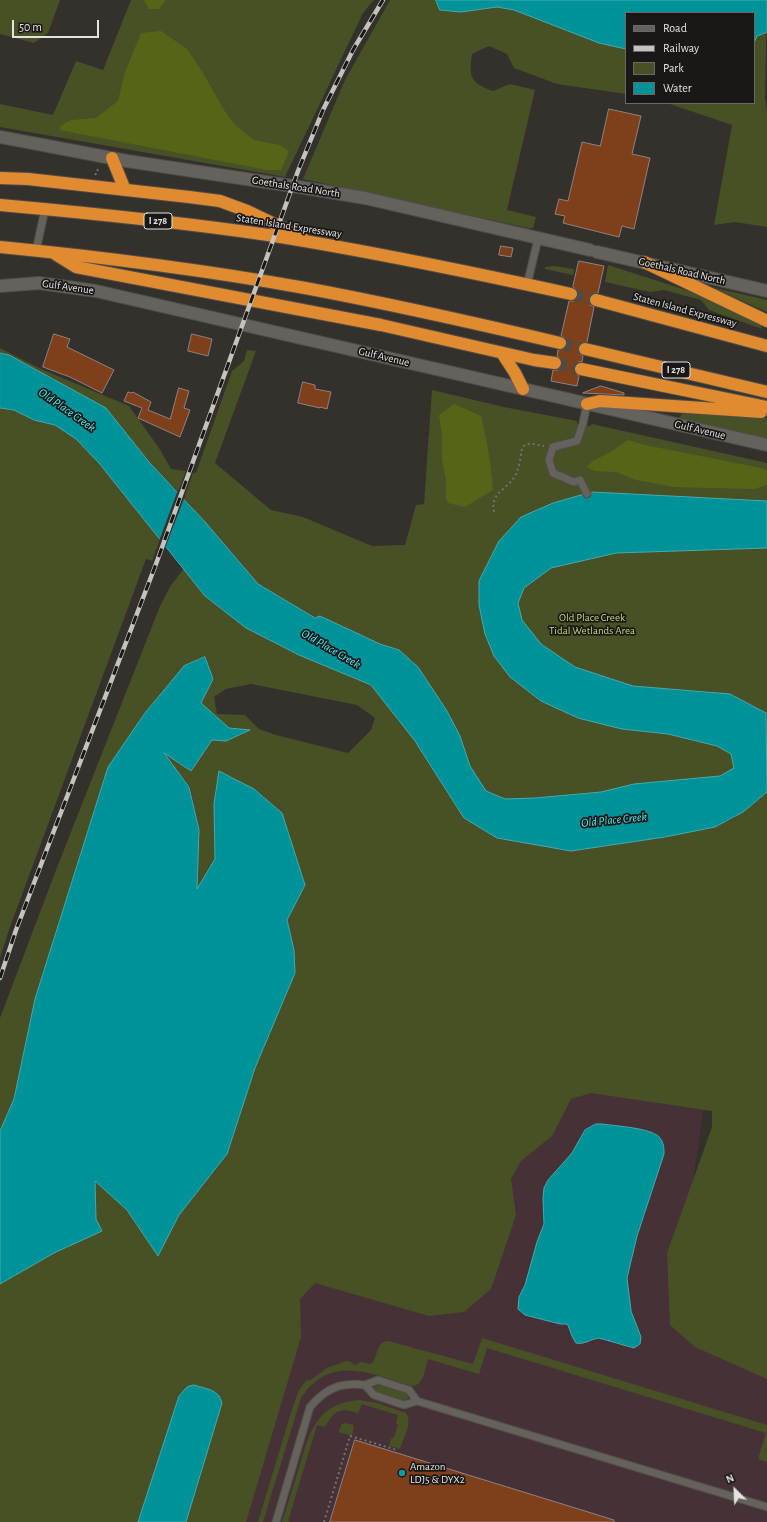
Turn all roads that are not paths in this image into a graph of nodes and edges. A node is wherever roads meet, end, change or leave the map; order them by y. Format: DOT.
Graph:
graph roads {
  1 [pos="0,137"];
  2 [pos="112,158"];
  3 [pos="0,178"];
  4 [pos="125,190"];
  5 [pos="0,205"];
  6 [pos="45,209"];
  7 [pos="538,239"];
  8 [pos="316,243"];
  9 [pos="0,247"];
  10 [pos="36,251"];
  11 [pos="54,253"];
  12 [pos="644,262"];
  13 [pos="527,285"];
  14 [pos="0,286"];
  15 [pos="767,291"];
  16 [pos="571,294"];
  17 [pos="596,300"];
  18 [pos="767,321"];
  19 [pos="560,343"];
  20 [pos="767,346"];
  21 [pos="585,349"];
  22 [pos="502,352"];
  23 [pos="555,363"];
  24 [pos="580,370"];
  25 [pos="523,389"];
  26 [pos="767,392"];
  27 [pos="587,404"];
  28 [pos="767,406"];
  29 [pos="767,413"];
  30 [pos="767,445"];
  31 [pos="587,494"];
  32 [pos="365,1385"];
  33 [pos="417,1402"];
  34 [pos="767,1507"];
  35 [pos="276,1522"];
  1 -- 2 [label="street, Goethals Road North"];
  2 -- 4 [label="highway"];
  2 -- 7 [label="street, Goethals Road North"];
  3 -- 4 [label="highway"];
  4 -- 8 [label="highway"];
  5 -- 6 [label="highway, Staten Island Expressway / I 278"];
  6 -- 8 [label="highway, Staten Island Expressway / I 278"];
  6 -- 10 [label="lane"];
  7 -- 12 [label="street, Goethals Road North"];
  7 -- 13 [label="lane"];
  8 -- 13 [label="highway, Staten Island Expressway / I 278"];
  9 -- 10 [label="highway"];
  10 -- 11 [label="highway"];
  11 -- 19 [label="highway"];
  11 -- 22 [label="highway"];
  12 -- 15 [label="street, Goethals Road North"];
  12 -- 18 [label="highway"];
  13 -- 16 [label="highway, Staten Island Expressway / I 278"];
  14 -- 25 [label="street, Gulf Avenue"];
  17 -- 20 [label="highway, Staten Island Expressway"];
  21 -- 26 [label="highway, I 278"];
  22 -- 23 [label="highway"];
  22 -- 25 [label="highway"];
  24 -- 28 [label="highway"];
  25 -- 27 [label="street, Gulf Avenue"];
  27 -- 29 [label="highway"];
  27 -- 30 [label="street, Gulf Avenue"];
  27 -- 31 [label="lane"];
  32 -- 33 [label="lane"];
  32 -- 33 [label="lane"];
  32 -- 35 [label="lane"];
  33 -- 34 [label="lane"];
}
